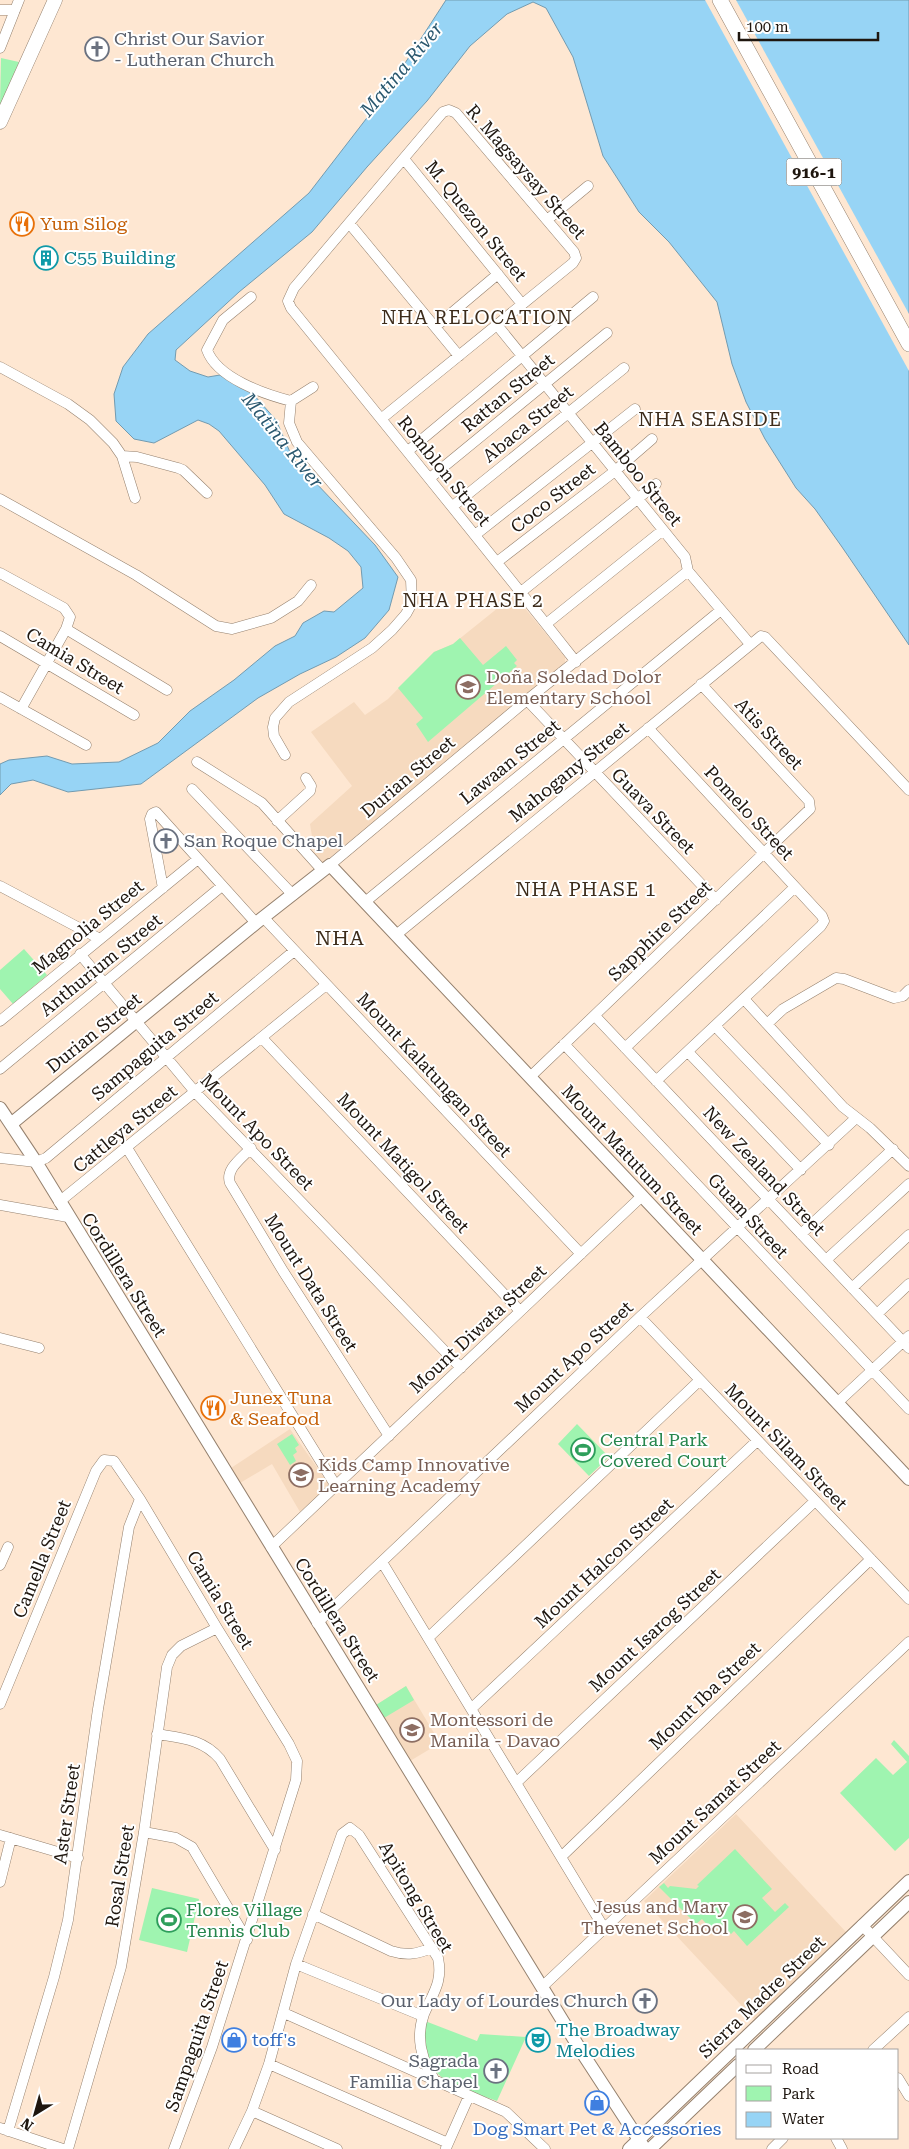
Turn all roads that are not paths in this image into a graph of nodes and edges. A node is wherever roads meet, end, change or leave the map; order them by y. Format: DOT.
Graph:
graph roads {
  1 [pos="19,0"];
  2 [pos="55,0"];
  3 [pos="720,0"];
  4 [pos="0,10"];
  5 [pos="15,10"];
  6 [pos="0,48"];
  7 [pos="0,122"];
  8 [pos="404,159"];
  9 [pos="588,186"];
  10 [pos="547,220"];
  11 [pos="349,223"];
  12 [pos="498,274"];
  13 [pos="251,297"];
  14 [pos="593,297"];
  15 [pos="522,304"];
  16 [pos="496,325"];
  17 [pos="435,327"];
  18 [pos="607,333"];
  19 [pos="909,344"];
  20 [pos="458,356"];
  21 [pos="522,356"];
  22 [pos="0,366"];
  23 [pos="624,368"];
  24 [pos="544,384"];
  25 [pos="313,387"];
  26 [pos="291,401"];
  27 [pos="635,409"];
  28 [pos="568,413"];
  29 [pos="381,419"];
  30 [pos="652,439"];
  31 [pos="592,442"];
  32 [pos="408,451"];
  33 [pos="122,456"];
  34 [pos="615,471"];
  35 [pos="430,478"];
  36 [pos="656,484"];
  37 [pos="206,494"];
  38 [pos="135,498"];
  39 [pos="0,499"];
  40 [pos="638,499"];
  41 [pos="453,506"];
  42 [pos="663,530"];
  43 [pos="475,535"];
  44 [pos="497,562"];
  45 [pos="688,571"];
  46 [pos="0,573"];
  47 [pos="310,584"];
  48 [pos="521,592"];
  49 [pos="721,610"];
  50 [pos="546,624"];
  51 [pos="66,629"];
  52 [pos="0,636"];
  53 [pos="750,644"];
  54 [pos="47,662"];
  55 [pos="576,662"];
  56 [pos="701,684"];
  57 [pos="167,690"];
  58 [pos="0,697"];
  59 [pos="527,700"];
  60 [pos="21,709"];
  61 [pos="134,715"];
  62 [pos="648,728"];
  63 [pos="563,739"];
  64 [pos="86,745"];
  65 [pos="285,755"];
  66 [pos="198,762"];
  67 [pos="594,772"];
  68 [pos="306,778"];
  69 [pos="192,789"];
  70 [pos="909,790"];
  71 [pos="811,807"];
  72 [pos="277,821"];
  73 [pos="764,854"];
  74 [pos="198,859"];
  75 [pos="327,868"];
  76 [pos="0,886"];
  77 [pos="222,886"];
  78 [pos="163,888"];
  79 [pos="795,888"];
  80 [pos="293,895"];
  81 [pos="716,900"];
  82 [pos="365,902"];
  83 [pos="260,920"];
  84 [pos="396,935"];
  85 [pos="100,938"];
  86 [pos="294,951"];
  87 [pos="80,954"];
  88 [pos="105,983"];
  89 [pos="326,985"];
  90 [pos="909,990"];
  91 [pos="744,999"];
  92 [pos="595,1016"];
  93 [pos="0,1021"];
  94 [pos="136,1022"];
  95 [pos="767,1024"];
  96 [pos="715,1026"];
  97 [pos="262,1038"];
  98 [pos="564,1044"];
  99 [pos="625,1048"];
  100 [pos="688,1052"];
  101 [pos="165,1058"];
  102 [pos="0,1069"];
  103 [pos="530,1077"];
  104 [pos="656,1081"];
  105 [pos="196,1092"];
  106 [pos="4,1115"];
  107 [pos="856,1118"];
  108 [pos="829,1145"];
  109 [pos="127,1148"];
  110 [pos="251,1148"];
  111 [pos="893,1149"];
  112 [pos="0,1158"];
  113 [pos="36,1162"];
  114 [pos="909,1166"];
  115 [pos="801,1170"];
  116 [pos="909,1184"];
  117 [pos="642,1196"];
  118 [pos="769,1200"];
  119 [pos="59,1202"];
  120 [pos="0,1204"];
  121 [pos="68,1217"];
  122 [pos="737,1229"];
  123 [pos="801,1234"];
  124 [pos="909,1235"];
  125 [pos="581,1254"];
  126 [pos="702,1260"];
  127 [pos="826,1260"];
  128 [pos="909,1284"];
  129 [pos="852,1288"];
  130 [pos="520,1311"];
  131 [pos="877,1314"];
  132 [pos="640,1317"];
  133 [pos="0,1338"];
  134 [pos="907,1342"];
  135 [pos="39,1348"];
  136 [pos="461,1368"];
  137 [pos="873,1370"];
  138 [pos="700,1380"];
  139 [pos="837,1403"];
  140 [pos="909,1409"];
  141 [pos="389,1436"];
  142 [pos="757,1441"];
  143 [pos="109,1460"];
  144 [pos="909,1479"];
  145 [pos="336,1486"];
  146 [pos="140,1498"];
  147 [pos="815,1500"];
  148 [pos="8,1547"];
  149 [pos="271,1547"];
  150 [pos="871,1559"];
  151 [pos="382,1562"];
  152 [pos="0,1566"];
  153 [pos="909,1599"];
  154 [pos="317,1623"];
  155 [pos="217,1628"];
  156 [pos="429,1637"];
  157 [pos="909,1642"];
  158 [pos="0,1704"];
  159 [pos="472,1708"];
  160 [pos="157,1734"];
  161 [pos="297,1761"];
  162 [pos="517,1782"];
  163 [pos="144,1832"];
  164 [pos="0,1835"];
  165 [pos="11,1838"];
  166 [pos="276,1850"];
  167 [pos="562,1856"];
  168 [pos="78,1858"];
  169 [pos="909,1881"];
  170 [pos="0,1882"];
  171 [pos="909,1902"];
  172 [pos="314,1914"];
  173 [pos="862,1925"];
  174 [pos="604,1928"];
  175 [pos="873,1936"];
  176 [pos="247,1940"];
  177 [pos="432,1948"];
  178 [pos="296,1964"];
  179 [pos="909,1975"];
  180 [pos="542,1986"];
  181 [pos="284,2013"];
  182 [pos="423,2016"];
  183 [pos="909,2017"];
  184 [pos="737,2049"];
  185 [pos="755,2049"];
  186 [pos="877,2049"];
  187 [pos="736,2050"];
  188 [pos="269,2064"];
  189 [pos="736,2067"];
  190 [pos="899,2080"];
  191 [pos="435,2082"];
  192 [pos="469,2096"];
  193 [pos="909,2096"];
  194 [pos="252,2111"];
  195 [pos="4,2130"];
  196 [pos="783,2139"];
  197 [pos="642,2144"];
  198 [pos="447,2146"];
  199 [pos="63,2149"];
  200 [pos="68,2149"];
  201 [pos="174,2149"];
  202 [pos="234,2149"];
  203 [pos="337,2149"];
  204 [pos="545,2149"];
  205 [pos="628,2149"];
  206 [pos="650,2149"];
  207 [pos="772,2149"];
  1 -- 5 [label="street"];
  2 -- 7 [label="main road"];
  3 -- 19 [label="main road, 916-1"];
  4 -- 5 [label="street"];
  5 -- 6 [label="street"];
  8 -- 10 [label="street, R. Magsaysay Street"];
  8 -- 11 [label="street"];
  8 -- 12 [label="street, M. Quezon Street"];
  9 -- 10 [label="street"];
  10 -- 15 [label="street, R. Magsaysay Street"];
  11 -- 17 [label="street"];
  11 -- 29 [label="street, Romblon Street"];
  12 -- 15 [label="street, M. Quezon Street"];
  12 -- 17 [label="street"];
  13 -- 26 [label="street"];
  14 -- 21 [label="street"];
  15 -- 16 [label="street"];
  16 -- 20 [label="street"];
  16 -- 21 [label="street, Bamboo Street"];
  17 -- 20 [label="street"];
  18 -- 24 [label="street, Rattan Street"];
  20 -- 29 [label="street"];
  21 -- 24 [label="street, Bamboo Street"];
  21 -- 32 [label="street"];
  22 -- 33 [label="street"];
  23 -- 28 [label="street, Abaca Street"];
  24 -- 28 [label="street, Bamboo Street"];
  24 -- 35 [label="street, Rattan Street"];
  25 -- 26 [label="street"];
  26 -- 65 [label="street"];
  27 -- 31 [label="street"];
  28 -- 31 [label="street, Bamboo Street"];
  28 -- 41 [label="street, Abaca Street"];
  29 -- 32 [label="street, Romblon Street"];
  30 -- 34 [label="street, Coco Street"];
  31 -- 34 [label="street, Bamboo Street"];
  31 -- 43 [label="street"];
  32 -- 35 [label="street, Romblon Street"];
  33 -- 37 [label="street"];
  33 -- 38 [label="street"];
  34 -- 40 [label="street, Bamboo Street"];
  34 -- 44 [label="street, Coco Street"];
  35 -- 41 [label="street, Romblon Street"];
  36 -- 40 [label="street"];
  39 -- 47 [label="street"];
  40 -- 42 [label="street, Bamboo Street"];
  40 -- 48 [label="street"];
  41 -- 43 [label="street, Romblon Street"];
  42 -- 45 [label="street, Bamboo Street"];
  42 -- 50 [label="street"];
  43 -- 44 [label="street, Romblon Street"];
  44 -- 48 [label="street, Romblon Street"];
  45 -- 49 [label="street, Bamboo Street"];
  45 -- 55 [label="street, Durian Street"];
  46 -- 51 [label="street"];
  48 -- 50 [label="street, Romblon Street"];
  49 -- 53 [label="street, Bamboo Street"];
  49 -- 63 [label="street, Lawaan Street"];
  50 -- 55 [label="street, Romblon Street"];
  51 -- 54 [label="street"];
  51 -- 57 [label="street"];
  52 -- 54 [label="street, Camia Street"];
  53 -- 56 [label="street, Mahogany Street"];
  53 -- 70 [label="street, Mahogany Street"];
  54 -- 60 [label="street"];
  54 -- 61 [label="street, Camia Street"];
  55 -- 59 [label="street, Durian Street"];
  56 -- 62 [label="street, Mahogany Street"];
  56 -- 71 [label="street, Atis Street"];
  58 -- 60 [label="street"];
  59 -- 63 [label="street, Guava Street"];
  59 -- 75 [label="street, Durian Street"];
  60 -- 64 [label="street"];
  62 -- 67 [label="street, Mahogany Street"];
  62 -- 73 [label="street, Pomelo Street"];
  63 -- 67 [label="street, Guava Street"];
  63 -- 82 [label="street, Lawaan Street"];
  66 -- 72 [label="street, Mount Matutum Street"];
  67 -- 81 [label="street, Guava Street"];
  67 -- 84 [label="street, Mahogany Street"];
  68 -- 72 [label="street"];
  69 -- 80 [label="street"];
  71 -- 73 [label="street, Sapphire Street"];
  72 -- 75 [label="street, Mount Matutum Street"];
  73 -- 79 [label="street, Pomelo Street"];
  73 -- 81 [label="street, Sapphire Street"];
  74 -- 77 [label="street, Mount Kalatungan Street"];
  74 -- 78 [label="street, Magnolia Street"];
  74 -- 78 [label="street, Mount Kalatungan Street"];
  75 -- 80 [label="street, Durian Street"];
  75 -- 82 [label="street, Mount Matutum Street"];
  76 -- 85 [label="street"];
  77 -- 83 [label="street, Mount Kalatungan Street"];
  77 -- 88 [label="street, Anthurium Street"];
  78 -- 85 [label="street, Magnolia Street"];
  79 -- 91 [label="street, Pomelo Street"];
  79 -- 99 [label="street"];
  80 -- 83 [label="street, Durian Street"];
  81 -- 92 [label="street, Sapphire Street"];
  82 -- 84 [label="street, Mount Matutum Street"];
  83 -- 86 [label="street, Mount Kalatungan Street"];
  83 -- 94 [label="street, Durian Street"];
  84 -- 103 [label="street, Mount Matutum Street"];
  85 -- 87 [label="street, Magnolia Street"];
  86 -- 89 [label="street, Mount Kalatungan Street"];
  86 -- 101 [label="street, Sampaguita Street"];
  87 -- 88 [label="street, Mount Apo Street"];
  87 -- 93 [label="street, Magnolia Street"];
  88 -- 94 [label="street, Mount Apo Street"];
  88 -- 102 [label="street, Anthurium Street"];
  89 -- 97 [label="street, Cattleya Street"];
  89 -- 125 [label="street, Mount Kalatungan Street"];
  90 -- 95 [label="street"];
  91 -- 95 [label="street"];
  91 -- 96 [label="street"];
  92 -- 98 [label="street, Sapphire Street"];
  92 -- 99 [label="street, New Zealand Street"];
  94 -- 101 [label="street, Mount Apo Street"];
  94 -- 106 [label="street, Durian Street"];
  95 -- 107 [label="street"];
  96 -- 100 [label="street"];
  96 -- 108 [label="street"];
  97 -- 105 [label="street, Cattleya Street"];
  97 -- 130 [label="street, Mount Matigol Street"];
  98 -- 103 [label="street, Sapphire Street"];
  98 -- 122 [label="street, Guam Street"];
  99 -- 104 [label="street, New Zealand Street"];
  100 -- 104 [label="street"];
  100 -- 115 [label="street"];
  101 -- 105 [label="street, Mount Apo Street"];
  101 -- 113 [label="street, Sampaguita Street"];
  103 -- 117 [label="street, Mount Matutum Street"];
  104 -- 118 [label="street, New Zealand Street"];
  105 -- 109 [label="street, Cattleya Street"];
  105 -- 110 [label="street, Mount Apo Street"];
  106 -- 113 [label="street, Cordillera Street"];
  107 -- 108 [label="street, Mount Apo Street"];
  107 -- 111 [label="street"];
  108 -- 115 [label="street, Mount Apo Street"];
  109 -- 119 [label="street, Cattleya Street"];
  109 -- 145 [label="street"];
  110 -- 136 [label="street, Mount Apo Street"];
  110 -- 141 [label="street, Mount Data Street"];
  111 -- 114 [label="street"];
  111 -- 123 [label="street"];
  112 -- 113 [label="street"];
  113 -- 119 [label="street, Cordillera Street"];
  115 -- 118 [label="street, Mount Apo Street"];
  116 -- 127 [label="street"];
  117 -- 125 [label="street, Mount Diwata Street"];
  117 -- 126 [label="street, Mount Matutum Street"];
  118 -- 122 [label="street, Mount Apo Street"];
  118 -- 123 [label="street, New Zealand Street"];
  119 -- 121 [label="street, Cordillera Street"];
  120 -- 121 [label="street"];
  121 -- 149 [label="street, Cordillera Street"];
  122 -- 126 [label="street, Mount Apo Street"];
  122 -- 137 [label="street, Guam Street"];
  123 -- 127 [label="street, New Zealand Street"];
  124 -- 129 [label="street"];
  125 -- 130 [label="street, Mount Diwata Street"];
  126 -- 132 [label="street, Mount Apo Street"];
  126 -- 139 [label="street, Mount Matutum Street"];
  127 -- 129 [label="street, New Zealand Street"];
  128 -- 131 [label="street"];
  129 -- 131 [label="street, New Zealand Street"];
  130 -- 136 [label="street, Mount Diwata Street"];
  131 -- 134 [label="street, New Zealand Street"];
  132 -- 138 [label="street, Mount Silam Street"];
  132 -- 151 [label="street, Mount Apo Street"];
  133 -- 135 [label="street"];
  134 -- 137 [label="street"];
  136 -- 141 [label="street, Mount Diwata Street"];
  137 -- 139 [label="street"];
  137 -- 140 [label="street, Guam Street"];
  138 -- 142 [label="street, Mount Silam Street"];
  138 -- 156 [label="street"];
  139 -- 144 [label="street, Mount Matutum Street"];
  141 -- 145 [label="street, Mount Diwata Street"];
  142 -- 147 [label="street, Mount Silam Street"];
  142 -- 159 [label="street, Mount Halcon Street"];
  143 -- 146 [label="street, Camia Street"];
  143 -- 158 [label="street, Camella Street"];
  145 -- 149 [label="street, Mount Diwata Street"];
  146 -- 155 [label="street, Camia Street"];
  146 -- 168 [label="street, Aster Street"];
  147 -- 150 [label="street, Mount Silam Street"];
  147 -- 162 [label="street, Mount Isarog Street"];
  148 -- 152 [label="street"];
  149 -- 154 [label="street, Cordillera Street"];
  150 -- 153 [label="street, Mount Silam Street"];
  150 -- 167 [label="street, Mount Iba Street"];
  151 -- 154 [label="street, Mount Apo Street"];
  151 -- 156 [label="street"];
  154 -- 180 [label="street, Cordillera Street"];
  155 -- 160 [label="street, Rosal Street"];
  155 -- 161 [label="street, Camia Street"];
  156 -- 159 [label="street"];
  157 -- 174 [label="street, Mount Samat Street"];
  159 -- 162 [label="street"];
  160 -- 163 [label="street, Rosal Street"];
  160 -- 166 [label="street"];
  161 -- 166 [label="street, Sampaguita Street"];
  162 -- 167 [label="street"];
  163 -- 176 [label="street"];
  163 -- 200 [label="street, Rosal Street"];
  164 -- 165 [label="street"];
  165 -- 168 [label="street"];
  165 -- 170 [label="street"];
  166 -- 176 [label="street, Sampaguita Street"];
  167 -- 174 [label="street"];
  168 -- 195 [label="street, Aster Street"];
  169 -- 173 [label="street, Sierra Madre Street"];
  171 -- 175 [label="street, Sierra Madre Street"];
  172 -- 177 [label="street"];
  172 -- 177 [label="street, Apitong Street"];
  172 -- 178 [label="street"];
  173 -- 175 [label="street"];
  173 -- 184 [label="street, Sierra Madre Street"];
  174 -- 180 [label="street, Mount Samat Street"];
  175 -- 179 [label="street"];
  175 -- 185 [label="street, Sierra Madre Street"];
  176 -- 201 [label="street, Sampaguita Street"];
  177 -- 182 [label="street, Apitong Street"];
  178 -- 181 [label="street"];
  178 -- 182 [label="street"];
  180 -- 197 [label="street, Cordillera Street"];
  181 -- 188 [label="street"];
  181 -- 191 [label="street"];
  182 -- 191 [label="street, Apitong Street"];
  183 -- 186 [label="street"];
  187 -- 197 [label="street, Sierra Madre Street"];
  188 -- 194 [label="street"];
  188 -- 198 [label="street"];
  189 -- 206 [label="street, Sierra Madre Street"];
  190 -- 193 [label="street"];
  191 -- 192 [label="street"];
  192 -- 198 [label="street"];
  192 -- 204 [label="street"];
  194 -- 202 [label="street"];
  194 -- 203 [label="street"];
  195 -- 199 [label="street"];
  196 -- 207 [label="street"];
  197 -- 205 [label="street, Sierra Madre Street"];
}
